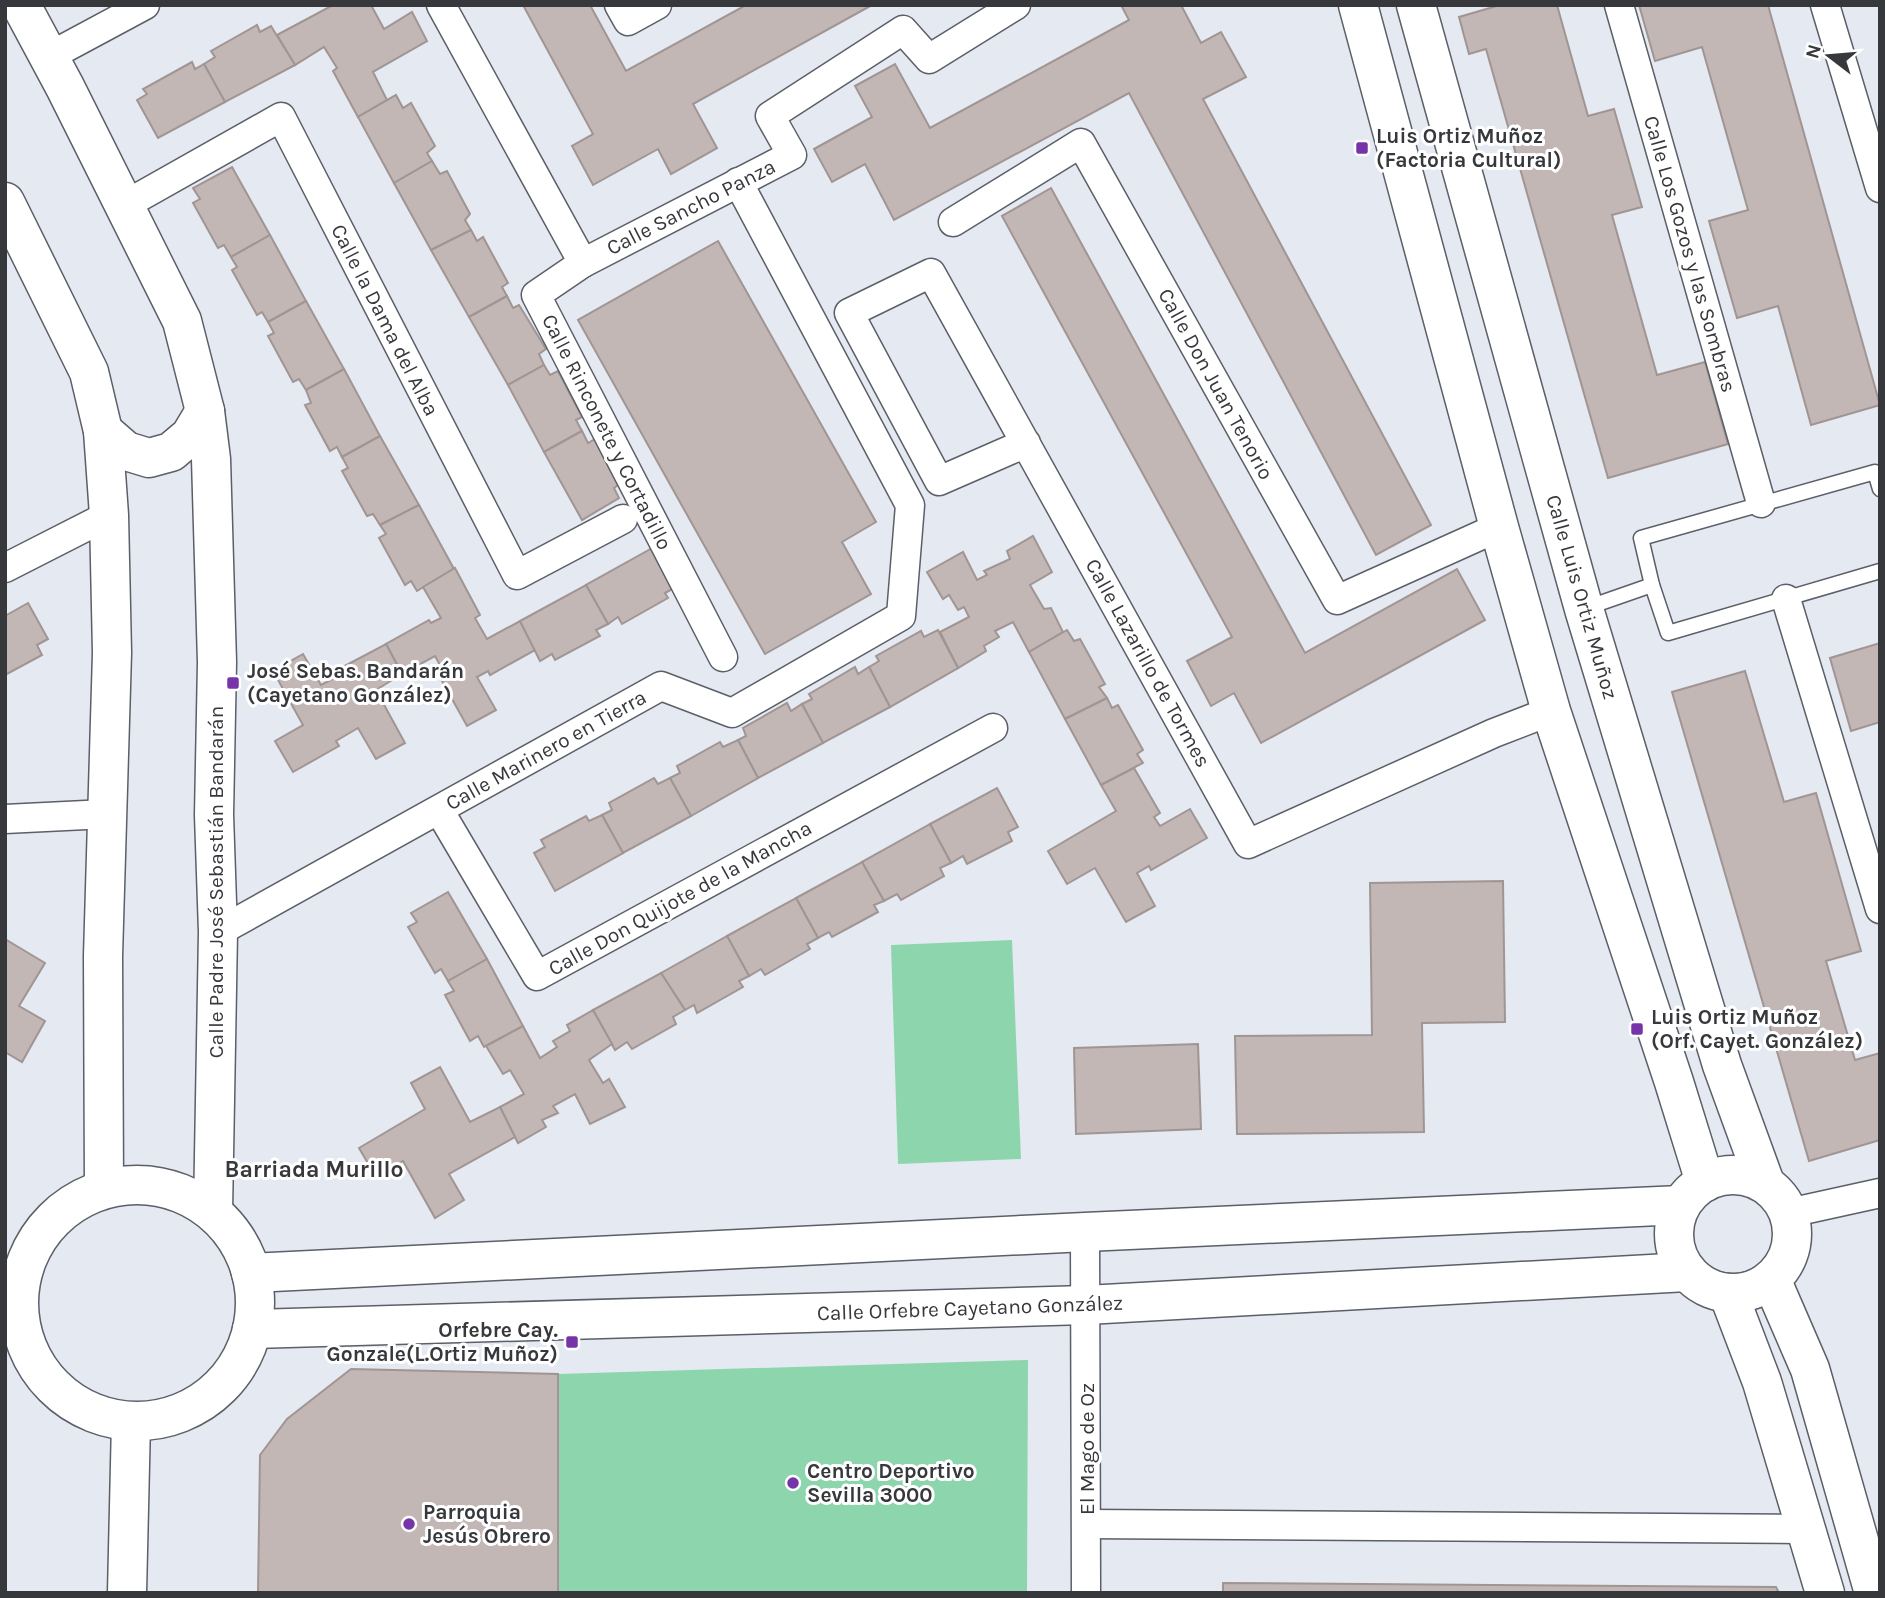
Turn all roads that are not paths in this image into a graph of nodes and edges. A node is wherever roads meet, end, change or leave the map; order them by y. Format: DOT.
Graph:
graph roads {
  1 [pos="20,5"];
  2 [pos="145,5"];
  3 [pos="440,5"];
  4 [pos="619,5"];
  5 [pos="657,5"];
  6 [pos="1016,5"];
  7 [pos="1358,5"];
  8 [pos="1416,5"];
  9 [pos="1619,5"];
  10 [pos="1825,5"];
  11 [pos="50,56"];
  12 [pos="738,183"];
  13 [pos="1880,188"];
  14 [pos="5,202"];
  15 [pos="125,205"];
  16 [pos="953,222"];
  17 [pos="583,263"];
  18 [pos="205,411"];
  19 [pos="103,431"];
  20 [pos="1026,443"];
  21 [pos="1880,489"];
  22 [pos="1761,503"];
  23 [pos="109,515"];
  24 [pos="623,519"];
  25 [pos="1499,527"];
  26 [pos="5,568"];
  27 [pos="1880,571"];
  28 [pos="1652,585"];
  29 [pos="1786,599"];
  30 [pos="1584,609"];
  31 [pos="723,657"];
  32 [pos="1551,711"];
  33 [pos="993,728"];
  34 [pos="439,810"];
  35 [pos="106,814"];
  36 [pos="5,819"];
  37 [pos="1880,909"];
  38 [pos="218,932"];
  39 [pos="1765,1183"];
  40 [pos="104,1189"];
  41 [pos="1880,1193"];
  42 [pos="1693,1194"];
  43 [pos="213,1212"];
  44 [pos="1789,1213"];
  45 [pos="1085,1231"];
  46 [pos="1687,1272"];
  47 [pos="14,1273"];
  48 [pos="251,1273"];
  49 [pos="1771,1279"];
  50 [pos="1728,1293"];
  51 [pos="1086,1305"];
  52 [pos="252,1329"];
  53 [pos="14,1335"];
  54 [pos="131,1422"];
  55 [pos="1087,1524"];
  56 [pos="1805,1529"];
  57 [pos="127,1593"];
  58 [pos="1086,1593"];
  59 [pos="1825,1593"];
  60 [pos="1874,1593"];
  1 -- 11 [label="street, Calle Padre José Sebastián Bandarán"];
  2 -- 11 [label="street"];
  3 -- 17 [label="street"];
  4 -- 5 [label="street"];
  6 -- 12 [label="street, Calle Sancho Panza"];
  7 -- 25 [label="street"];
  8 -- 30 [label="street, Calle Luis Ortiz Muñoz"];
  9 -- 22 [label="street, Calle Los Gozos y las Sombras"];
  10 -- 13 [label="street"];
  11 -- 15 [label="street, Calle Padre José Sebastián Bandarán"];
  12 -- 17 [label="street, Calle Sancho Panza"];
  12 -- 34 [label="street, Calle Marinero en Tierra"];
  14 -- 19 [label="street"];
  15 -- 18 [label="street, Calle Padre José Sebastián Bandarán"];
  15 -- 24 [label="street, Calle la Dama del Alba"];
  16 -- 25 [label="street, Calle Don Juan Tenorio"];
  17 -- 31 [label="street, Calle Rinconete y Cortadillo"];
  18 -- 19 [label="street"];
  18 -- 38 [label="street, Calle Padre José Sebastián Bandarán"];
  19 -- 23 [label="street"];
  20 -- 20 [label="street, Calle Lazarillo de Tormes"];
  20 -- 32 [label="street, Calle Lazarillo de Tormes"];
  21 -- 22 [label="lane"];
  22 -- 28 [label="lane"];
  23 -- 26 [label="street"];
  23 -- 35 [label="street"];
  25 -- 32 [label="street"];
  27 -- 29 [label="lane"];
  28 -- 29 [label="lane"];
  28 -- 30 [label="lane"];
  29 -- 37 [label="street"];
  30 -- 39 [label="street, Calle Luis Ortiz Muñoz"];
  32 -- 42 [label="street"];
  33 -- 34 [label="street, Calle Don Quijote de la Mancha"];
  34 -- 38 [label="street, Calle Marinero en Tierra"];
  35 -- 36 [label="street"];
  35 -- 40 [label="street"];
  38 -- 43 [label="street, Calle Padre José Sebastián Bandarán"];
  39 -- 42 [label="street"];
  39 -- 44 [label="street"];
  40 -- 43 [label="street"];
  40 -- 47 [label="street"];
  41 -- 44 [label="street"];
  42 -- 45 [label="street"];
  42 -- 46 [label="street"];
  43 -- 48 [label="street"];
  44 -- 49 [label="street"];
  45 -- 48 [label="street"];
  45 -- 51 [label="street, El Mago de Oz"];
  46 -- 50 [label="street"];
  46 -- 51 [label="street, Calle Orfebre Cayetano González"];
  47 -- 53 [label="street"];
  48 -- 52 [label="street"];
  49 -- 50 [label="street"];
  49 -- 60 [label="street"];
  50 -- 56 [label="street"];
  51 -- 52 [label="street, Calle Orfebre Cayetano González"];
  51 -- 55 [label="street, El Mago de Oz"];
  52 -- 54 [label="street"];
  53 -- 54 [label="street"];
  54 -- 57 [label="street"];
  55 -- 56 [label="street"];
  55 -- 58 [label="street, El Mago de Oz"];
  56 -- 59 [label="street"];
}
